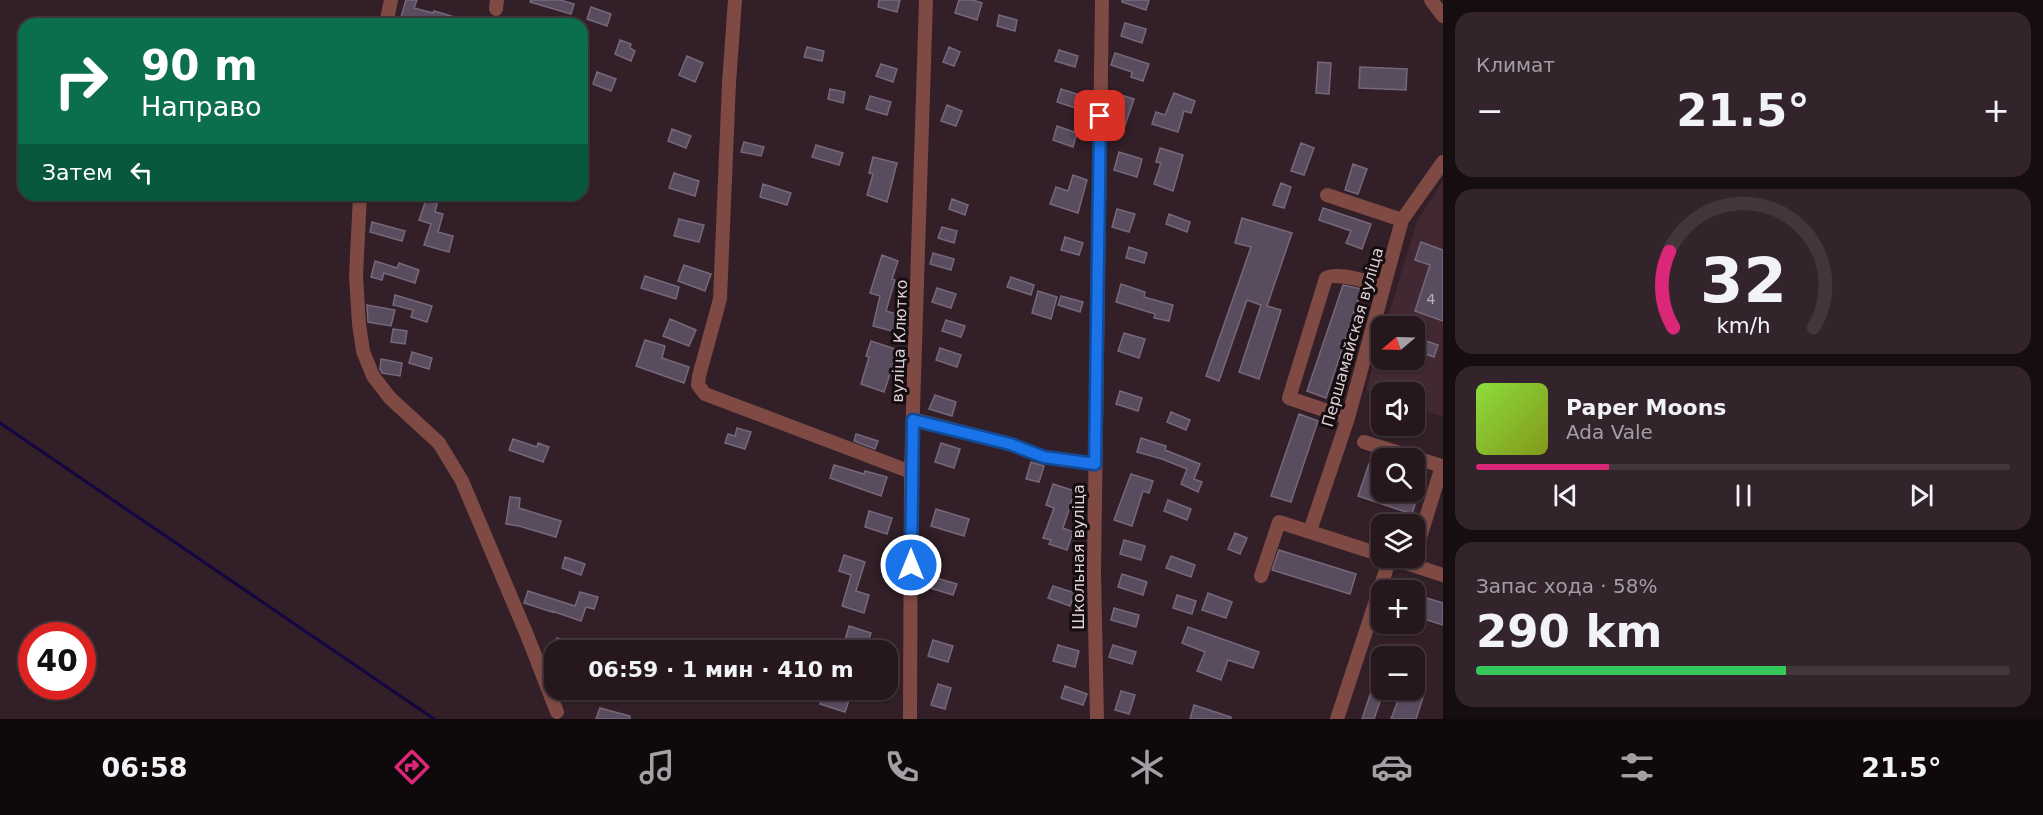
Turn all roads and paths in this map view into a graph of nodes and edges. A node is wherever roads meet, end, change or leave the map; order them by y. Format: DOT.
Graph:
graph roads {
  1 [pos="391,0"];
  2 [pos="735,0"];
  3 [pos="926,0"];
  4 [pos="1102,0"];
  5 [pos="1431,0"];
  6 [pos="1443,16"];
  7 [pos="387,18"];
  8 [pos="1443,162"];
  9 [pos="1327,195"];
  10 [pos="360,201"];
  11 [pos="1402,220"];
  12 [pos="1384,286"];
  13 [pos="1348,418"];
  14 [pos="913,420"];
  15 [pos="1364,442"];
  16 [pos="1095,464"];
  17 [pos="911,472"];
  18 [pos="1425,523"];
  19 [pos="1310,531"];
  20 [pos="1371,551"];
  21 [pos="1425,566"];
  22 [pos="1387,568"];
  23 [pos="1443,575"];
  24 [pos="1261,576"];
  25 [pos="557,712"];
  26 [pos="910,719"];
  27 [pos="1097,719"];
  28 [pos="1337,719"];
  1 -- 7 [label="street"];
  2 -- 17 [label="street"];
  3 -- 14 [label="street, вуліца Клютко"];
  4 -- 16 [label="street, Школьная вуліца"];
  5 -- 6 [label="street"];
  8 -- 11 [label="street, Першамайская вуліца"];
  9 -- 11 [label="street"];
  10 -- 25 [label="street"];
  11 -- 12 [label="street, Першамайская вуліца"];
  12 -- 13 [label="street, Першамайская вуліца"];
  12 -- 13 [label="street"];
  13 -- 19 [label="street, Першамайская вуліца"];
  14 -- 16 [label="street"];
  14 -- 17 [label="street, вуліца Клютко"];
  15 -- 18 [label="street"];
  16 -- 27 [label="street, Школьная вуліца"];
  17 -- 26 [label="street, вуліца Клютко"];
  19 -- 20 [label="street"];
  19 -- 24 [label="street"];
  21 -- 23 [label="street"];
  22 -- 28 [label="street"];
}
